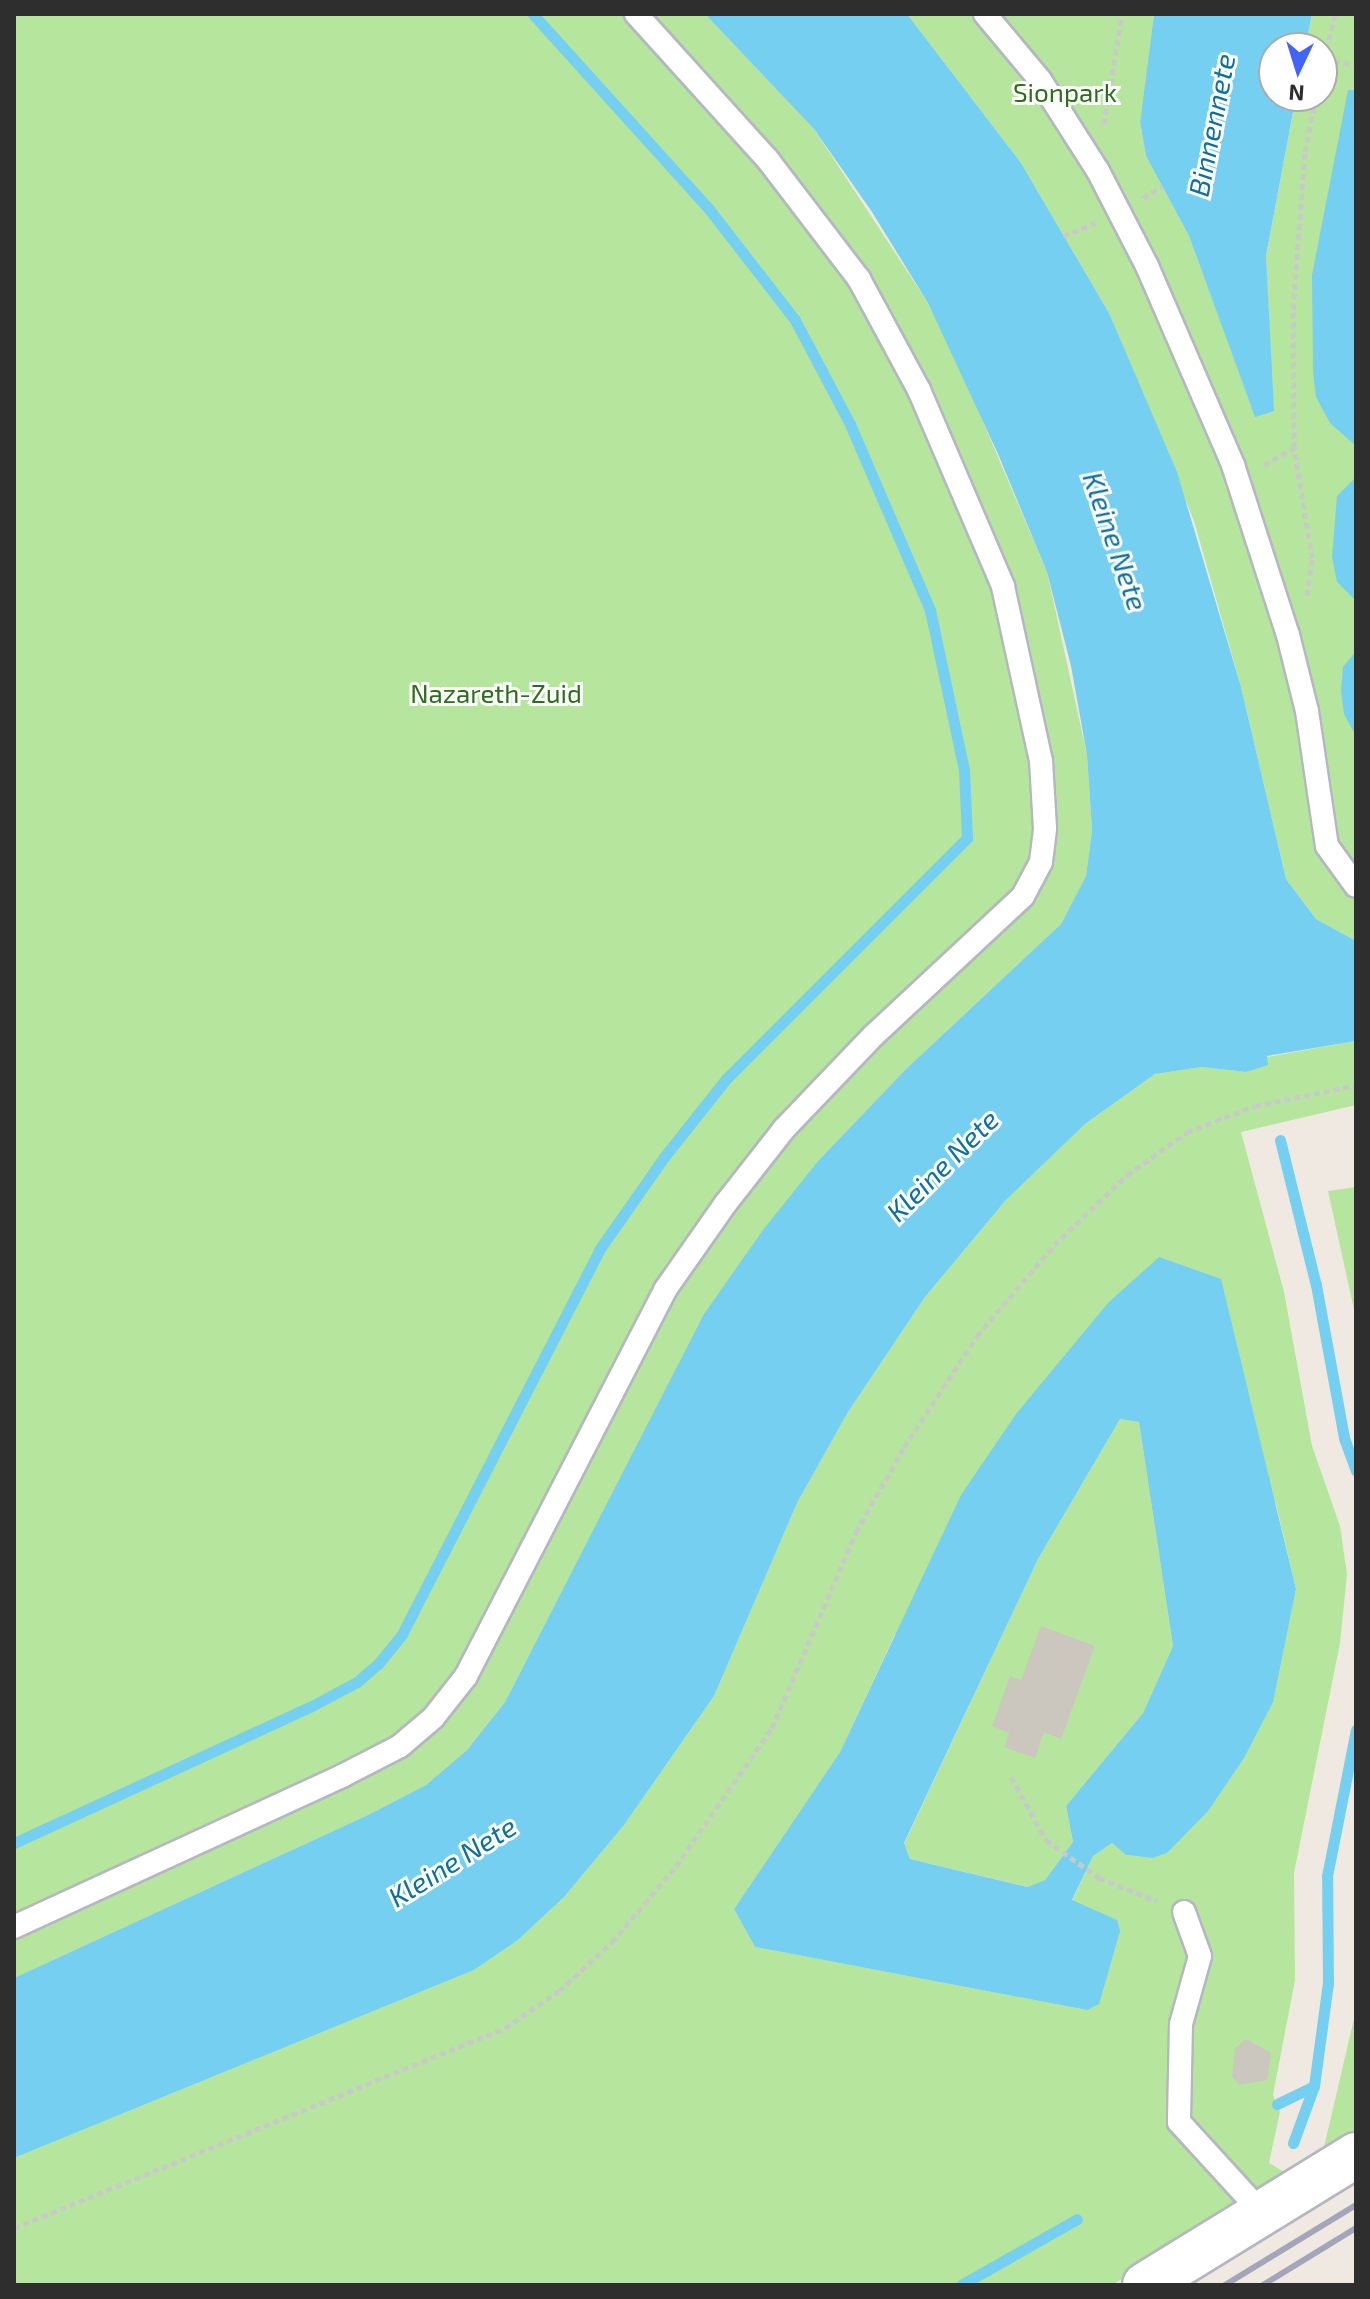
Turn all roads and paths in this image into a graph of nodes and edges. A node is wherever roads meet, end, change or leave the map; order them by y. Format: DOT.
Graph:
graph roads {
  1 [pos="636,14"];
  2 [pos="985,14"];
  3 [pos="1122,14"];
  4 [pos="1313,112"];
  5 [pos="1098,171"];
  6 [pos="1288,635"];
  7 [pos="1356,886"];
  8 [pos="1356,1085"];
  9 [pos="1011,1777"];
  10 [pos="1184,1912"];
  11 [pos="14,1927"];
  12 [pos="1356,2155"];
  13 [pos="1262,2213"];
  14 [pos="14,2228"];
  15 [pos="1145,2285"];
  1 -- 11 [label="lane"];
  2 -- 5 [label="lane"];
  3 -- 5 [label="path"];
  4 -- 6 [label="path"];
  5 -- 6 [label="lane"];
  6 -- 7 [label="lane"];
  8 -- 14 [label="path"];
  9 -- 10 [label="path"];
  10 -- 13 [label="lane"];
  12 -- 13 [label="street"];
  13 -- 15 [label="street"];
}
